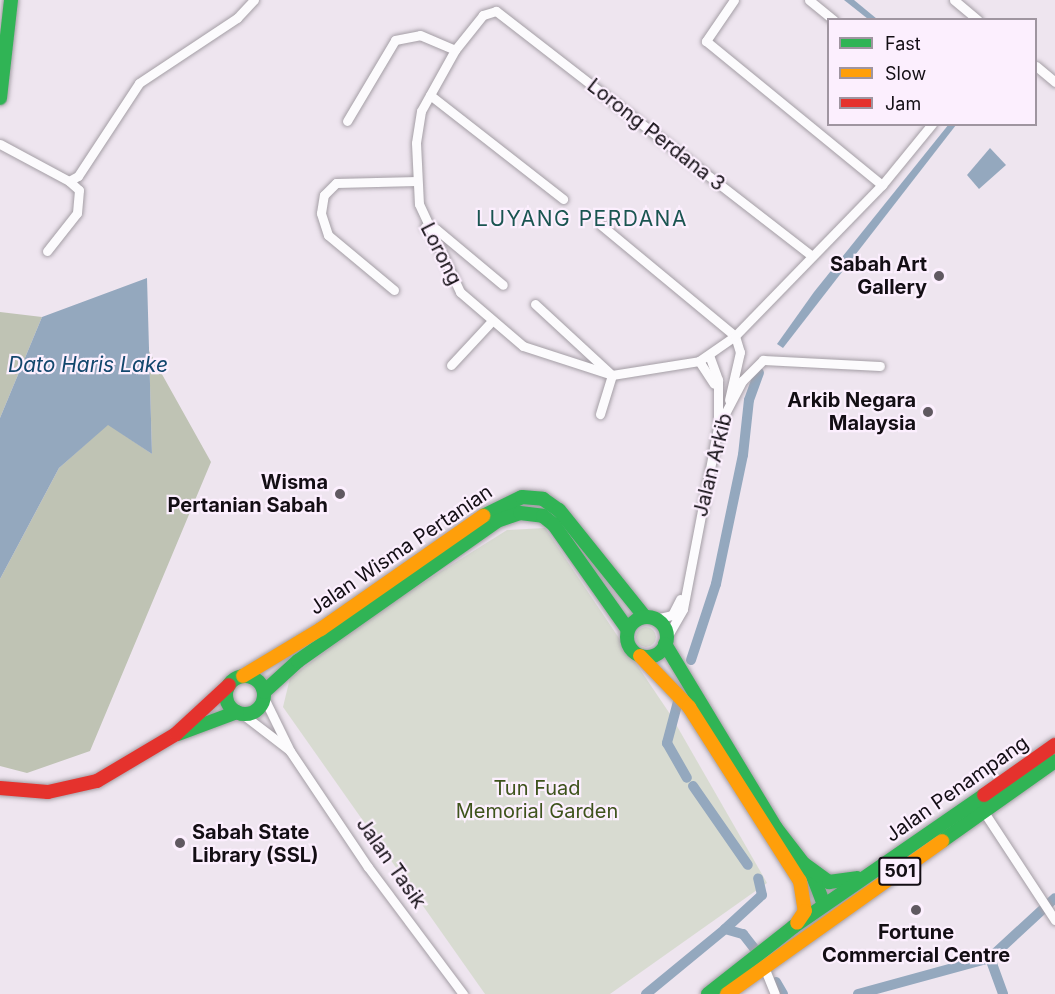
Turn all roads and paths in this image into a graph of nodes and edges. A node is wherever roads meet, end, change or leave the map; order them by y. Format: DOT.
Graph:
graph roads {
  1 [pos="11,0"];
  2 [pos="254,0"];
  3 [pos="734,0"];
  4 [pos="809,0"];
  5 [pos="954,0"];
  6 [pos="500,14"];
  7 [pos="832,18"];
  8 [pos="976,18"];
  9 [pos="4,28"];
  10 [pos="455,50"];
  11 [pos="1037,68"];
  12 [pos="1055,82"];
  13 [pos="430,95"];
  14 [pos="0,98"];
  15 [pos="347,121"];
  16 [pos="930,126"];
  17 [pos="0,144"];
  18 [pos="69,181"];
  19 [pos="417,181"];
  20 [pos="882,185"];
  21 [pos="563,199"];
  22 [pos="601,225"];
  23 [pos="425,227"];
  24 [pos="47,251"];
  25 [pos="812,256"];
  26 [pos="503,285"];
  27 [pos="394,290"];
  28 [pos="535,304"];
  29 [pos="490,323"];
  30 [pos="735,336"];
  31 [pos="709,355"];
  32 [pos="699,362"];
  33 [pos="451,365"];
  34 [pos="880,366"];
  35 [pos="612,375"];
  36 [pos="717,392"];
  37 [pos="728,405"];
  38 [pos="600,414"];
  39 [pos="718,427"];
  40 [pos="684,591"];
  41 [pos="650,618"];
  42 [pos="628,630"];
  43 [pos="666,641"];
  44 [pos="640,656"];
  45 [pos="243,676"];
  46 [pos="229,685"];
  47 [pos="264,695"];
  48 [pos="239,713"];
  49 [pos="176,734"];
  50 [pos="1055,745"];
  51 [pos="290,751"];
  52 [pos="1055,761"];
  53 [pos="0,788"];
  54 [pos="974,800"];
  55 [pos="984,812"];
  56 [pos="804,864"];
  57 [pos="869,873"];
  58 [pos="800,881"];
  59 [pos="818,885"];
  60 [pos="824,905"];
  61 [pos="1055,920"];
  62 [pos="789,931"];
  63 [pos="816,931"];
  64 [pos="764,967"];
  65 [pos="774,989"];
  66 [pos="463,994"];
  67 [pos="708,994"];
  68 [pos="727,994"];
  1 -- 9 [label="street"];
  2 -- 18 [label="street"];
  3 -- 20 [label="street"];
  4 -- 7 [label="street"];
  5 -- 8 [label="street"];
  6 -- 10 [label="street, Lorong"];
  6 -- 25 [label="street, Lorong Perdana 3"];
  9 -- 14 [label="street"];
  10 -- 13 [label="street, Lorong"];
  10 -- 15 [label="street"];
  11 -- 12 [label="street"];
  13 -- 19 [label="street, Lorong"];
  13 -- 21 [label="street"];
  16 -- 20 [label="street, Lorong"];
  17 -- 18 [label="street"];
  18 -- 24 [label="street"];
  19 -- 23 [label="street, Lorong"];
  19 -- 27 [label="street"];
  20 -- 25 [label="street, Lorong"];
  22 -- 30 [label="street"];
  23 -- 26 [label="street"];
  23 -- 29 [label="street, Lorong"];
  25 -- 30 [label="street, Lorong"];
  28 -- 35 [label="street"];
  29 -- 33 [label="street"];
  29 -- 35 [label="street, Lorong"];
  30 -- 31 [label="street, Lorong"];
  30 -- 37 [label="street"];
  31 -- 32 [label="street, Lorong"];
  31 -- 36 [label="street"];
  32 -- 35 [label="street, Lorong"];
  32 -- 36 [label="street"];
  34 -- 37 [label="street, Jalan Arkib"];
  35 -- 38 [label="street"];
  36 -- 39 [label="street"];
  37 -- 39 [label="street, Jalan Arkib"];
  39 -- 40 [label="street, Jalan Arkib"];
  40 -- 41 [label="street, Jalan Arkib"];
  40 -- 43 [label="street, Jalan Arkib"];
  41 -- 42 [label="street"];
  41 -- 43 [label="street"];
  41 -- 45 [label="street, Jalan Wisma Pertanian"];
  42 -- 44 [label="street"];
  42 -- 47 [label="street, Jalan Wisma Pertanian"];
  43 -- 44 [label="street"];
  43 -- 56 [label="street"];
  44 -- 58 [label="street"];
  45 -- 46 [label="street"];
  45 -- 47 [label="street"];
  46 -- 48 [label="street"];
  46 -- 49 [label="street"];
  47 -- 48 [label="street"];
  47 -- 51 [label="street, Jalan Tasik"];
  48 -- 49 [label="street"];
  48 -- 51 [label="street, Jalan Tasik"];
  49 -- 53 [label="street"];
  50 -- 54 [label="street, Jalan Penampang / 501"];
  51 -- 66 [label="street, Jalan Tasik"];
  52 -- 55 [label="street, Jalan Penampang / 501"];
  54 -- 55 [label="street"];
  54 -- 57 [label="street, Jalan Penampang / 501"];
  55 -- 61 [label="street"];
  55 -- 63 [label="street, Jalan Penampang / 501"];
  56 -- 57 [label="street"];
  56 -- 59 [label="street"];
  57 -- 60 [label="street, Jalan Penampang / 501"];
  58 -- 59 [label="street"];
  58 -- 62 [label="street"];
  59 -- 60 [label="street"];
  60 -- 62 [label="street, Jalan Penampang / 501"];
  60 -- 63 [label="street"];
  62 -- 67 [label="street, Jalan Penampang / 501"];
  63 -- 64 [label="street, Jalan Penampang / 501"];
  64 -- 65 [label="street"];
  64 -- 68 [label="street, Jalan Penampang / 501"];
}
